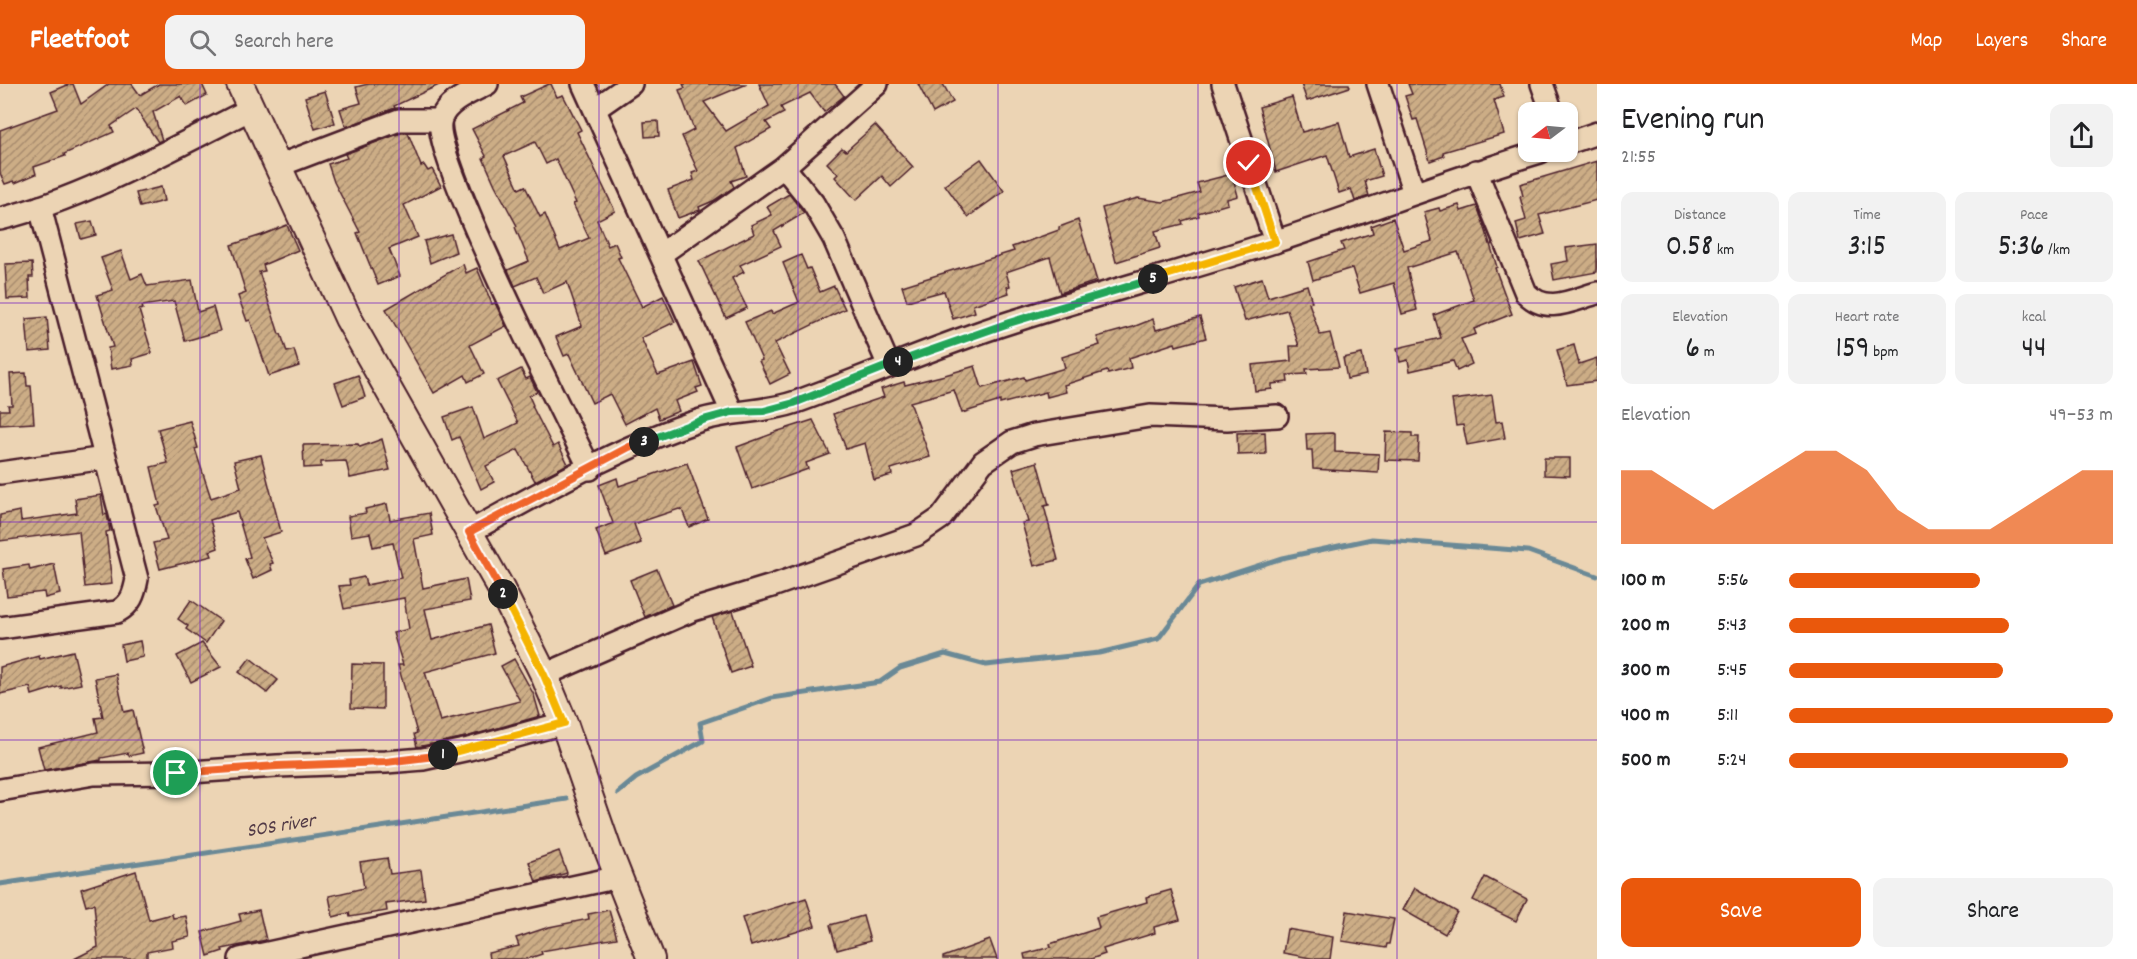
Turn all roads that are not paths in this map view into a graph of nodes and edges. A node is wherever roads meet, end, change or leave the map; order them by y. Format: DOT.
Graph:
graph roads {
  1 [pos="240,84"];
  2 [pos="487,84"];
  3 [pos="584,84"];
  4 [pos="631,84"];
  5 [pos="877,84"];
  6 [pos="1223,84"];
  7 [pos="1378,84"];
  8 [pos="1542,84"];
  9 [pos="1548,102"];
  10 [pos="595,109"];
  11 [pos="251,110"];
  12 [pos="440,120"];
  13 [pos="1597,133"];
  14 [pos="1578,140"];
  15 [pos="1518,159"];
  16 [pos="278,166"];
  17 [pos="784,167"];
  18 [pos="1476,171"];
  19 [pos="1414,193"];
  20 [pos="40,207"];
  21 [pos="0,219"];
  22 [pos="1275,242"];
  23 [pos="662,254"];
  24 [pos="1597,293"];
  25 [pos="889,366"];
  26 [pos="732,412"];
  27 [pos="1277,416"];
  28 [pos="105,458"];
  29 [pos="590,469"];
  30 [pos="0,473"];
  31 [pos="469,532"];
  32 [pos="0,628"];
  33 [pos="544,675"];
  34 [pos="564,723"];
  35 [pos="0,790"];
  36 [pos="619,877"];
  37 [pos="240,959"];
  38 [pos="651,959"];
  1 -- 11 [label="street"];
  2 -- 12 [label="street"];
  3 -- 10 [label="street"];
  4 -- 10 [label="street"];
  5 -- 17 [label="street"];
  6 -- 22 [label="street"];
  7 -- 19 [label="street"];
  8 -- 9 [label="street"];
  10 -- 23 [label="street"];
  11 -- 16 [label="street"];
  11 -- 20 [label="street"];
  12 -- 16 [label="street"];
  12 -- 29 [label="street"];
  13 -- 14 [label="street"];
  15 -- 18 [label="street"];
  16 -- 31 [label="street"];
  17 -- 23 [label="street"];
  17 -- 25 [label="street"];
  18 -- 19 [label="street"];
  18 -- 24 [label="street"];
  19 -- 22 [label="street"];
  20 -- 21 [label="street"];
  20 -- 28 [label="street"];
  22 -- 25 [label="street"];
  23 -- 26 [label="street"];
  25 -- 26 [label="street"];
  26 -- 29 [label="street"];
  27 -- 33 [label="street"];
  28 -- 30 [label="street"];
  28 -- 32 [label="street"];
  29 -- 31 [label="street"];
  31 -- 33 [label="street"];
  33 -- 34 [label="street"];
  34 -- 35 [label="street"];
  34 -- 36 [label="street"];
  36 -- 37 [label="street"];
  36 -- 38 [label="street"];
}
